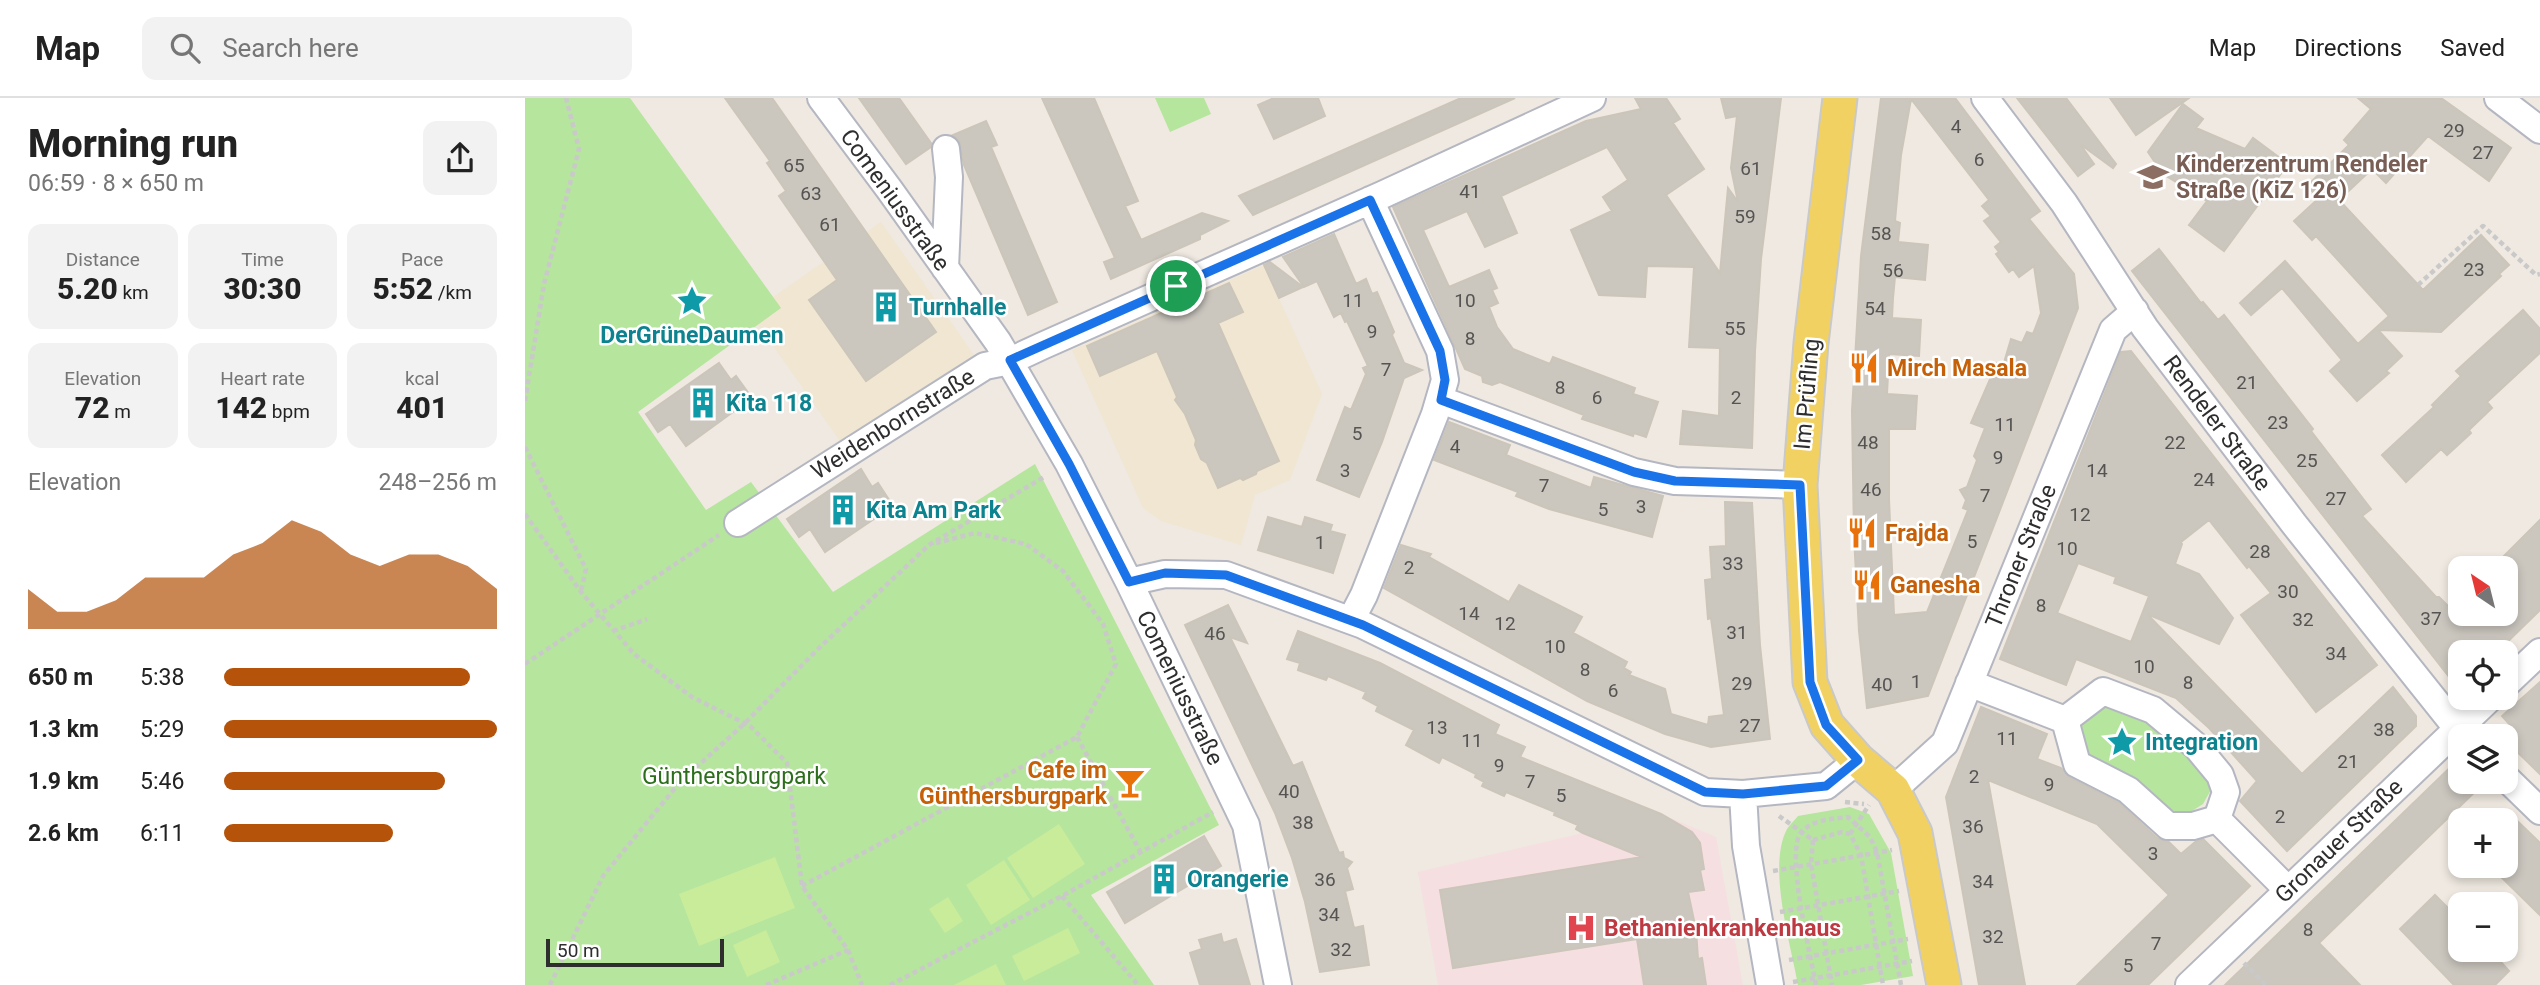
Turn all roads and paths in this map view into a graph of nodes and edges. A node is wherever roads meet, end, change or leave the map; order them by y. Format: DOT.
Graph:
graph roads {
  1 [pos="566,98"];
  2 [pos="821,98"];
  3 [pos="1591,98"];
  4 [pos="1840,98"];
  5 [pos="1985,98"];
  6 [pos="2498,98"];
  7 [pos="2540,130"];
  8 [pos="946,149"];
  9 [pos="1370,200"];
  10 [pos="944,268"];
  11 [pos="2540,274"];
  12 [pos="2418,285"];
  13 [pos="2134,312"];
  14 [pos="1010,360"];
  15 [pos="1441,400"];
  16 [pos="525,401"];
  17 [pos="525,447"];
  18 [pos="1044,477"];
  19 [pos="1800,485"];
  20 [pos="525,514"];
  21 [pos="738,523"];
  22 [pos="929,545"];
  23 [pos="1129,582"];
  24 [pos="581,592"];
  25 [pos="600,613"];
  26 [pos="647,619"];
  27 [pos="1351,620"];
  28 [pos="613,631"];
  29 [pos="2540,653"];
  30 [pos="525,664"];
  31 [pos="2518,673"];
  32 [pos="1969,683"];
  33 [pos="2480,710"];
  34 [pos="2065,720"];
  35 [pos="744,724"];
  36 [pos="2453,724"];
  37 [pos="2468,724"];
  38 [pos="1077,737"];
  39 [pos="2448,744"];
  40 [pos="1858,760"];
  41 [pos="2518,790"];
  42 [pos="1743,794"];
  43 [pos="1881,797"];
  44 [pos="1213,811"];
  45 [pos="2540,811"];
  46 [pos="1777,814"];
  47 [pos="2217,819"];
  48 [pos="1856,822"];
  49 [pos="1801,831"];
  50 [pos="1850,834"];
  51 [pos="1813,840"];
  52 [pos="1896,849"];
  53 [pos="1140,851"];
  54 [pos="1877,852"];
  55 [pos="1861,855"];
  56 [pos="1811,864"];
  57 [pos="1795,867"];
  58 [pos="802,886"];
  59 [pos="1903,890"];
  60 [pos="2288,890"];
  61 [pos="1886,893"];
  62 [pos="1062,896"];
  63 [pos="1868,896"];
  64 [pos="1818,905"];
  65 [pos="1802,908"];
  66 [pos="1776,913"];
  67 [pos="1912,939"];
  68 [pos="1894,942"];
  69 [pos="1877,945"];
  70 [pos="848,950"];
  71 [pos="1826,954"];
  72 [pos="1811,956"];
  73 [pos="1784,961"];
  74 [pos="1916,961"];
  75 [pos="2242,961"];
  76 [pos="1898,964"];
  77 [pos="1880,967"];
  78 [pos="1830,976"];
  79 [pos="1815,978"];
  80 [pos="1779,984"];
  81 [pos="550,985"];
  82 [pos="766,985"];
  83 [pos="862,985"];
  84 [pos="890,985"];
  85 [pos="1139,985"];
  86 [pos="1278,985"];
  87 [pos="1816,985"];
  88 [pos="1832,985"];
  89 [pos="1883,985"];
  90 [pos="1901,985"];
  91 [pos="1944,985"];
  92 [pos="2189,985"];
  93 [pos="2266,985"];
  1 -- 16 [label="path"];
  2 -- 10 [label="street, Comeniusstraße"];
  3 -- 9 [label="street, Weidenbornstraße"];
  4 -- 19 [label="main road, Im Prüfling"];
  5 -- 13 [label="street, Rendeler Straße"];
  6 -- 7 [label="street"];
  8 -- 10 [label="street"];
  9 -- 14 [label="street, Weidenbornstraße"];
  9 -- 15 [label="street"];
  10 -- 14 [label="street, Comeniusstraße"];
  11 -- 12 [label="path"];
  13 -- 32 [label="street, Throner Straße"];
  13 -- 36 [label="street, Rendeler Straße"];
  14 -- 21 [label="street, Weidenbornstraße"];
  14 -- 23 [label="street, Comeniusstraße"];
  15 -- 19 [label="street"];
  15 -- 27 [label="street"];
  17 -- 24 [label="path"];
  18 -- 22 [label="path"];
  19 -- 40 [label="main road, Im Prüfling"];
  20 -- 24 [label="path"];
  21 -- 25 [label="path"];
  22 -- 35 [label="path"];
  22 -- 38 [label="path"];
  23 -- 27 [label="street"];
  23 -- 86 [label="street, Comeniusstraße"];
  24 -- 25 [label="path"];
  25 -- 28 [label="path"];
  25 -- 30 [label="path"];
  26 -- 28 [label="path"];
  27 -- 42 [label="street"];
  28 -- 35 [label="path"];
  29 -- 31 [label="street"];
  32 -- 34 [label="street"];
  32 -- 43 [label="street, Throner Straße"];
  33 -- 37 [label="street, Gronauer Straße"];
  34 -- 47 [label="street"];
  34 -- 47 [label="street"];
  35 -- 58 [label="path"];
  35 -- 81 [label="path"];
  38 -- 53 [label="path"];
  38 -- 58 [label="path"];
  39 -- 60 [label="street, Gronauer Straße"];
  40 -- 42 [label="street"];
  40 -- 43 [label="main road, Im Prüfling"];
  41 -- 45 [label="street"];
  42 -- 80 [label="street"];
  43 -- 48 [label="path"];
  43 -- 91 [label="main road, Im Prüfling"];
  44 -- 53 [label="path"];
  46 -- 49 [label="path"];
  47 -- 60 [label="street"];
  48 -- 49 [label="path"];
  48 -- 50 [label="path"];
  48 -- 54 [label="path"];
  49 -- 51 [label="path"];
  49 -- 57 [label="path"];
  50 -- 51 [label="path"];
  50 -- 55 [label="path"];
  51 -- 56 [label="path"];
  52 -- 54 [label="path"];
  53 -- 62 [label="path"];
  54 -- 55 [label="path"];
  54 -- 61 [label="path"];
  55 -- 56 [label="path"];
  55 -- 63 [label="path"];
  56 -- 57 [label="path"];
  56 -- 64 [label="path"];
  57 -- 65 [label="path"];
  58 -- 70 [label="path"];
  59 -- 61 [label="path"];
  60 -- 92 [label="street, Gronauer Straße"];
  61 -- 63 [label="path"];
  61 -- 68 [label="path"];
  62 -- 84 [label="path"];
  62 -- 85 [label="path"];
  63 -- 64 [label="path"];
  63 -- 69 [label="path"];
  64 -- 65 [label="path"];
  64 -- 71 [label="path"];
  65 -- 66 [label="path"];
  65 -- 72 [label="path"];
  67 -- 68 [label="path"];
  68 -- 69 [label="path"];
  68 -- 76 [label="path"];
  69 -- 71 [label="path"];
  69 -- 77 [label="path"];
  70 -- 82 [label="path"];
  70 -- 83 [label="path"];
  71 -- 72 [label="path"];
  71 -- 78 [label="path"];
  72 -- 73 [label="path"];
  72 -- 79 [label="path"];
  74 -- 76 [label="path"];
  75 -- 93 [label="path"];
  76 -- 77 [label="path"];
  76 -- 90 [label="path"];
  77 -- 78 [label="path"];
  77 -- 89 [label="path"];
  78 -- 79 [label="path"];
  78 -- 88 [label="path"];
  79 -- 80 [label="path"];
  79 -- 87 [label="path"];
}
